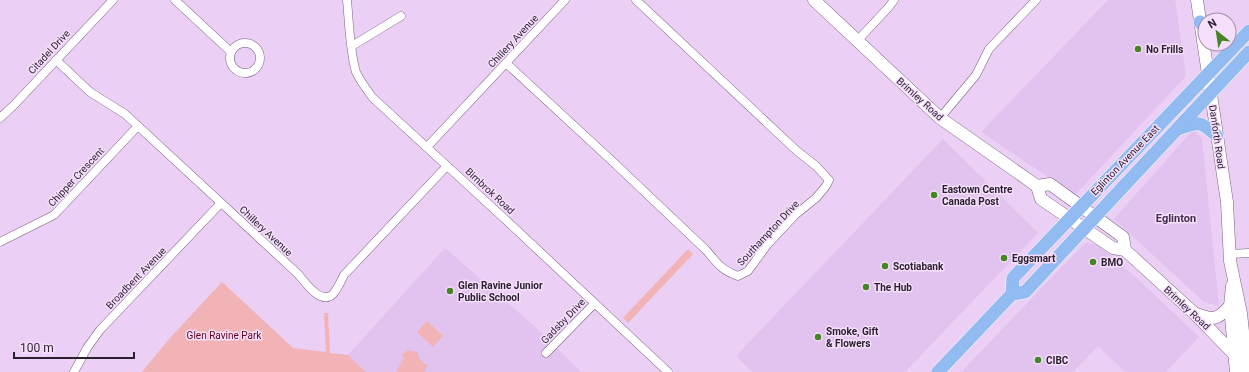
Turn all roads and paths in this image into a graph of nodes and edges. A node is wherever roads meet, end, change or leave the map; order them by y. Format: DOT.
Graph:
graph roads {
  1 [pos="113,0"];
  2 [pos="175,0"];
  3 [pos="347,0"];
  4 [pos="636,0"];
  5 [pos="814,0"];
  6 [pos="894,0"];
  7 [pos="1036,0"];
  8 [pos="1197,0"];
  9 [pos="562,1"];
  10 [pos="1199,12"];
  11 [pos="401,16"];
  12 [pos="1249,31"];
  13 [pos="1237,38"];
  14 [pos="857,41"];
  15 [pos="352,46"];
  16 [pos="231,52"];
  17 [pos="1205,52"];
  18 [pos="1225,52"];
  19 [pos="1249,52"];
  20 [pos="56,60"];
  21 [pos="506,63"];
  22 [pos="1208,74"];
  23 [pos="1211,93"];
  24 [pos="0,118"];
  25 [pos="940,118"];
  26 [pos="138,126"];
  27 [pos="1176,129"];
  28 [pos="1217,136"];
  29 [pos="427,147"];
  30 [pos="447,166"];
  31 [pos="1037,186"];
  32 [pos="221,203"];
  33 [pos="1081,207"];
  34 [pos="1095,217"];
  35 [pos="1070,219"];
  36 [pos="1084,229"];
  37 [pos="0,242"];
  38 [pos="1125,250"];
  39 [pos="1249,253"];
  40 [pos="1230,254"];
  41 [pos="1232,275"];
  42 [pos="1012,294"];
  43 [pos="594,304"];
  44 [pos="1230,306"];
  45 [pos="1194,313"];
  46 [pos="546,353"];
  47 [pos="1234,354"];
  48 [pos="1248,367"];
  49 [pos="74,372"];
  50 [pos="668,372"];
  51 [pos="938,372"];
  52 [pos="1236,372"];
  1 -- 20 [label="street, Citadel Drive"];
  2 -- 16 [label="street"];
  3 -- 15 [label="street, Bimbrok Road"];
  4 -- 21 [label="street, Southampton Drive"];
  5 -- 14 [label="main road, Brimley Road"];
  6 -- 14 [label="street"];
  7 -- 25 [label="street"];
  8 -- 10 [label="main road, Danforth Road"];
  9 -- 21 [label="street, Chillery Avenue"];
  11 -- 15 [label="street"];
  12 -- 13 [label="main road, Eglinton Avenue East"];
  14 -- 25 [label="main road, Brimley Road"];
  15 -- 29 [label="street, Bimbrok Road"];
  17 -- 22 [label="main road, Danforth Road"];
  18 -- 22 [label="main road, Eglinton Avenue East"];
  19 -- 23 [label="main road, Eglinton Avenue East"];
  20 -- 24 [label="street, Citadel Drive"];
  20 -- 26 [label="street, Chillery Avenue"];
  21 -- 29 [label="street, Chillery Avenue"];
  22 -- 23 [label="main road, Danforth Road"];
  22 -- 33 [label="main road, Eglinton Avenue East"];
  23 -- 27 [label="main road, Eglinton Avenue East"];
  23 -- 28 [label="main road, Danforth Road"];
  25 -- 31 [label="main road, Brimley Road"];
  26 -- 32 [label="street, Chillery Avenue"];
  26 -- 37 [label="street, Chipper Crescent"];
  27 -- 28 [label="main road"];
  27 -- 34 [label="main road, Eglinton Avenue East"];
  28 -- 40 [label="main road, Danforth Road"];
  29 -- 30 [label="street, Bimbrok Road"];
  30 -- 32 [label="street, Chillery Avenue"];
  30 -- 43 [label="street, Bimbrok Road"];
  31 -- 33 [label="main road, Brimley Road"];
  31 -- 35 [label="main road, Brimley Road"];
  32 -- 49 [label="street, Broadbent Avenue"];
  33 -- 34 [label="main road, Brimley Road"];
  33 -- 35 [label="main road, Eglinton Avenue East"];
  34 -- 36 [label="main road, Eglinton Avenue East"];
  34 -- 38 [label="main road, Brimley Road"];
  35 -- 36 [label="main road, Brimley Road"];
  35 -- 42 [label="main road, Eglinton Avenue East"];
  36 -- 38 [label="main road, Brimley Road"];
  36 -- 42 [label="main road, Eglinton Avenue East"];
  38 -- 45 [label="main road, Brimley Road"];
  39 -- 40 [label="street"];
  40 -- 41 [label="main road, Danforth Road"];
  41 -- 44 [label="main road, Danforth Road"];
  41 -- 48 [label="main road, Danforth Road"];
  42 -- 51 [label="main road, Eglinton Avenue East"];
  43 -- 46 [label="street, Gadsby Drive"];
  43 -- 50 [label="street, Bimbrok Road"];
  44 -- 45 [label="main road"];
  44 -- 47 [label="main road, Danforth Road"];
  45 -- 47 [label="main road, Brimley Road"];
  47 -- 48 [label="main road, Brimley Road"];
  47 -- 52 [label="main road, Danforth Road"];
}
